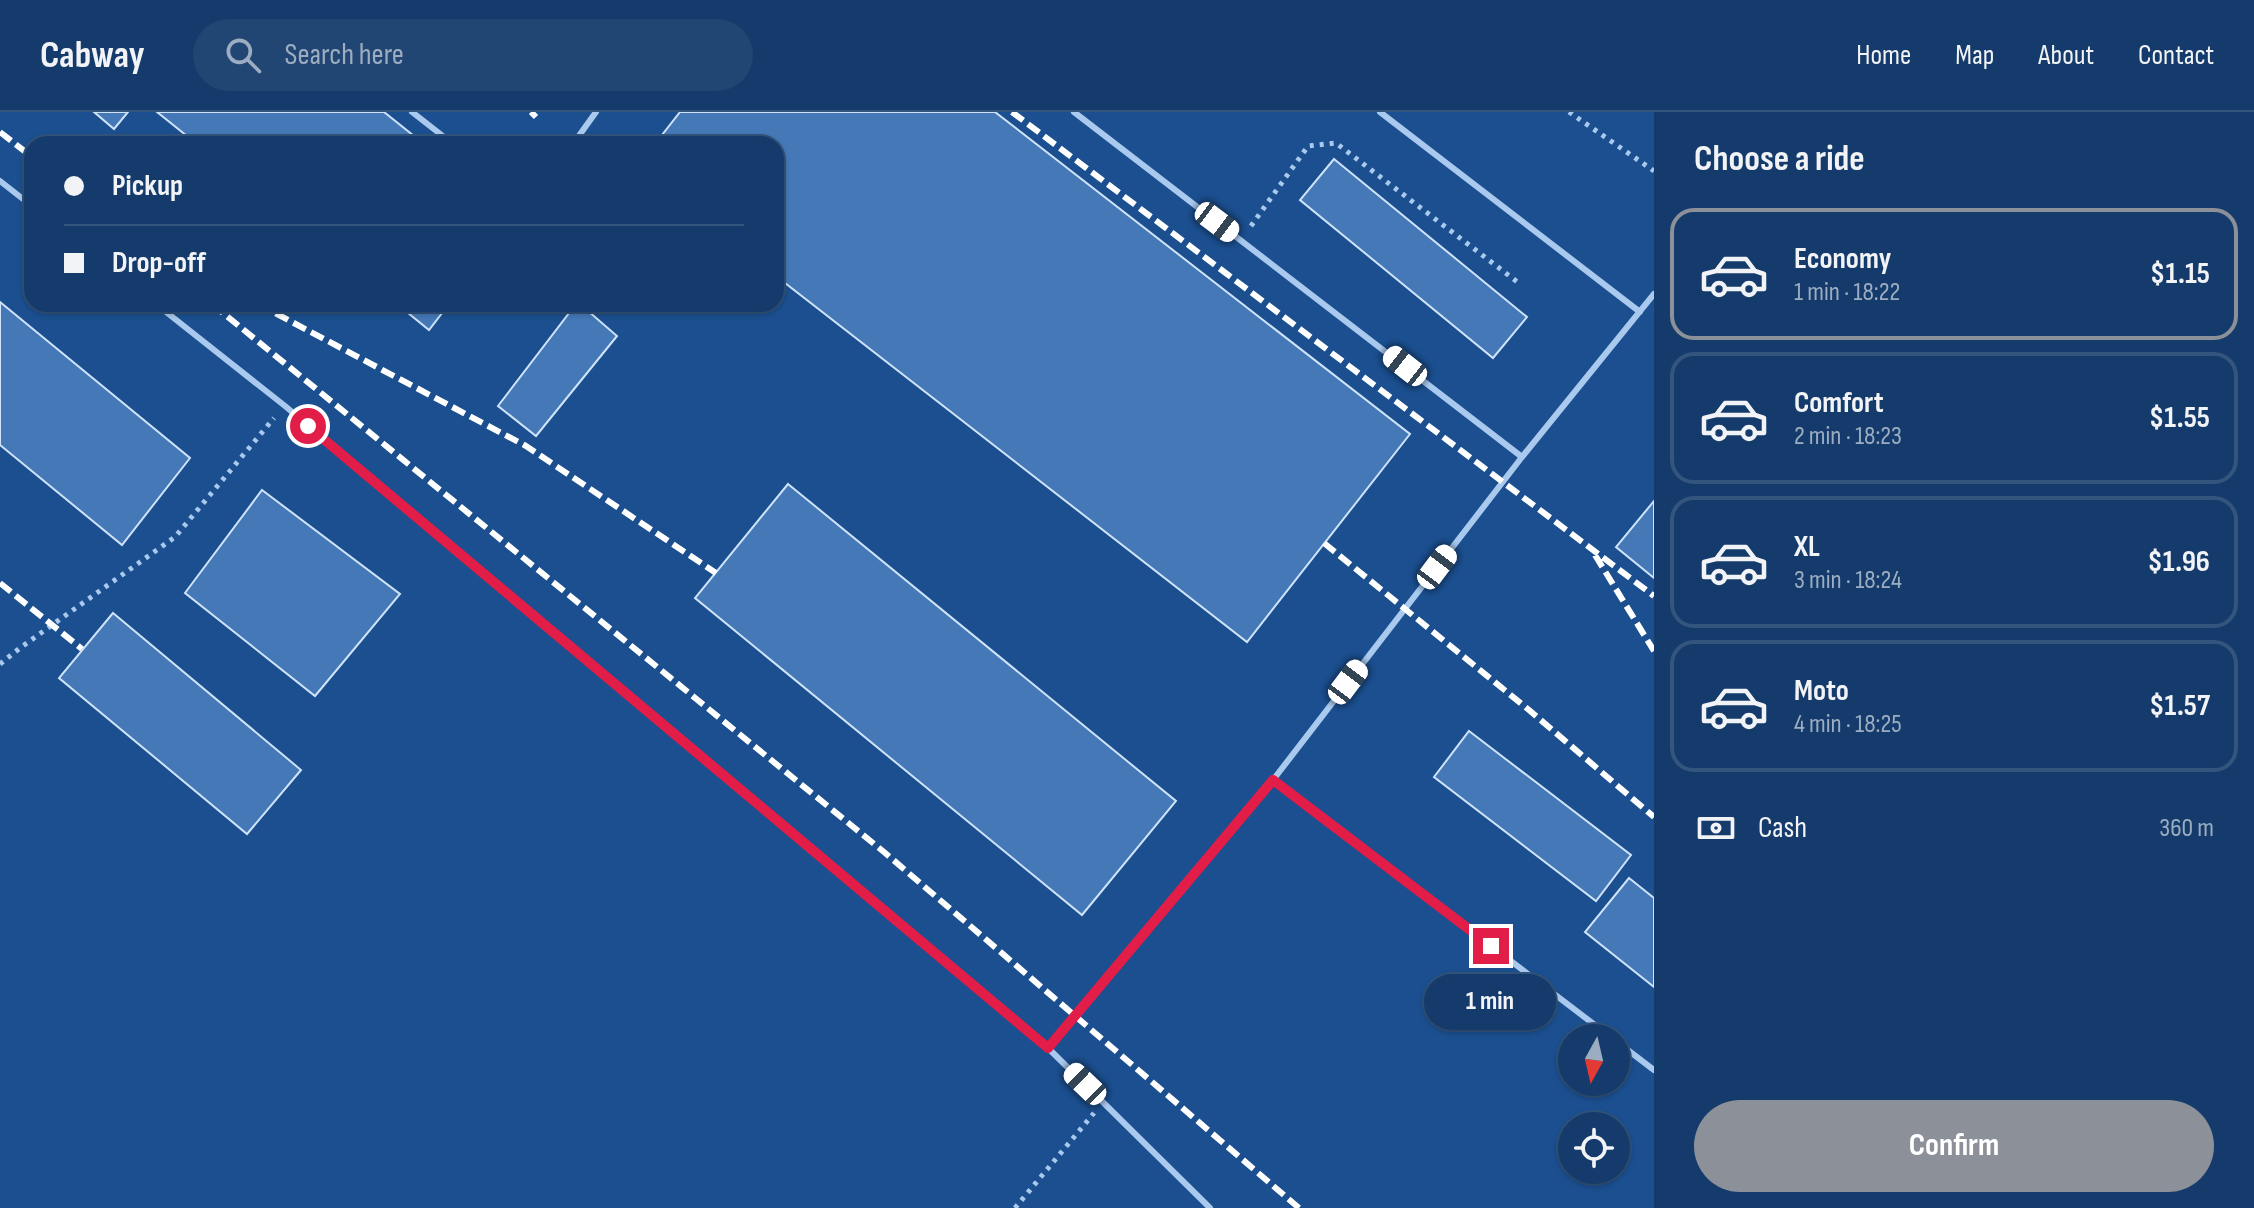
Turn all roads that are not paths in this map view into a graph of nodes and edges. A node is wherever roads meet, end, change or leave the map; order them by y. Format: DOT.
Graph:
graph roads {
  1 [pos="412,112"];
  2 [pos="596,112"];
  3 [pos="1074,112"];
  4 [pos="1380,112"];
  5 [pos="443,136"];
  6 [pos="579,136"];
  7 [pos="0,181"];
  8 [pos="24,200"];
  9 [pos="1654,294"];
  10 [pos="166,312"];
  11 [pos="1640,312"];
  12 [pos="1522,457"];
  13 [pos="1273,780"];
  14 [pos="1593,1024"];
  15 [pos="1048,1048"];
  16 [pos="1630,1052"];
  17 [pos="1654,1070"];
  18 [pos="1210,1208"];
  1 -- 5 [label="lane"];
  2 -- 6 [label="lane"];
  3 -- 12 [label="lane"];
  4 -- 11 [label="lane"];
  7 -- 8 [label="lane"];
  9 -- 11 [label="lane"];
  10 -- 15 [label="lane"];
  11 -- 12 [label="lane"];
  12 -- 13 [label="lane"];
  13 -- 14 [label="lane"];
  13 -- 15 [label="lane"];
  15 -- 18 [label="lane"];
  16 -- 17 [label="lane"];
}
